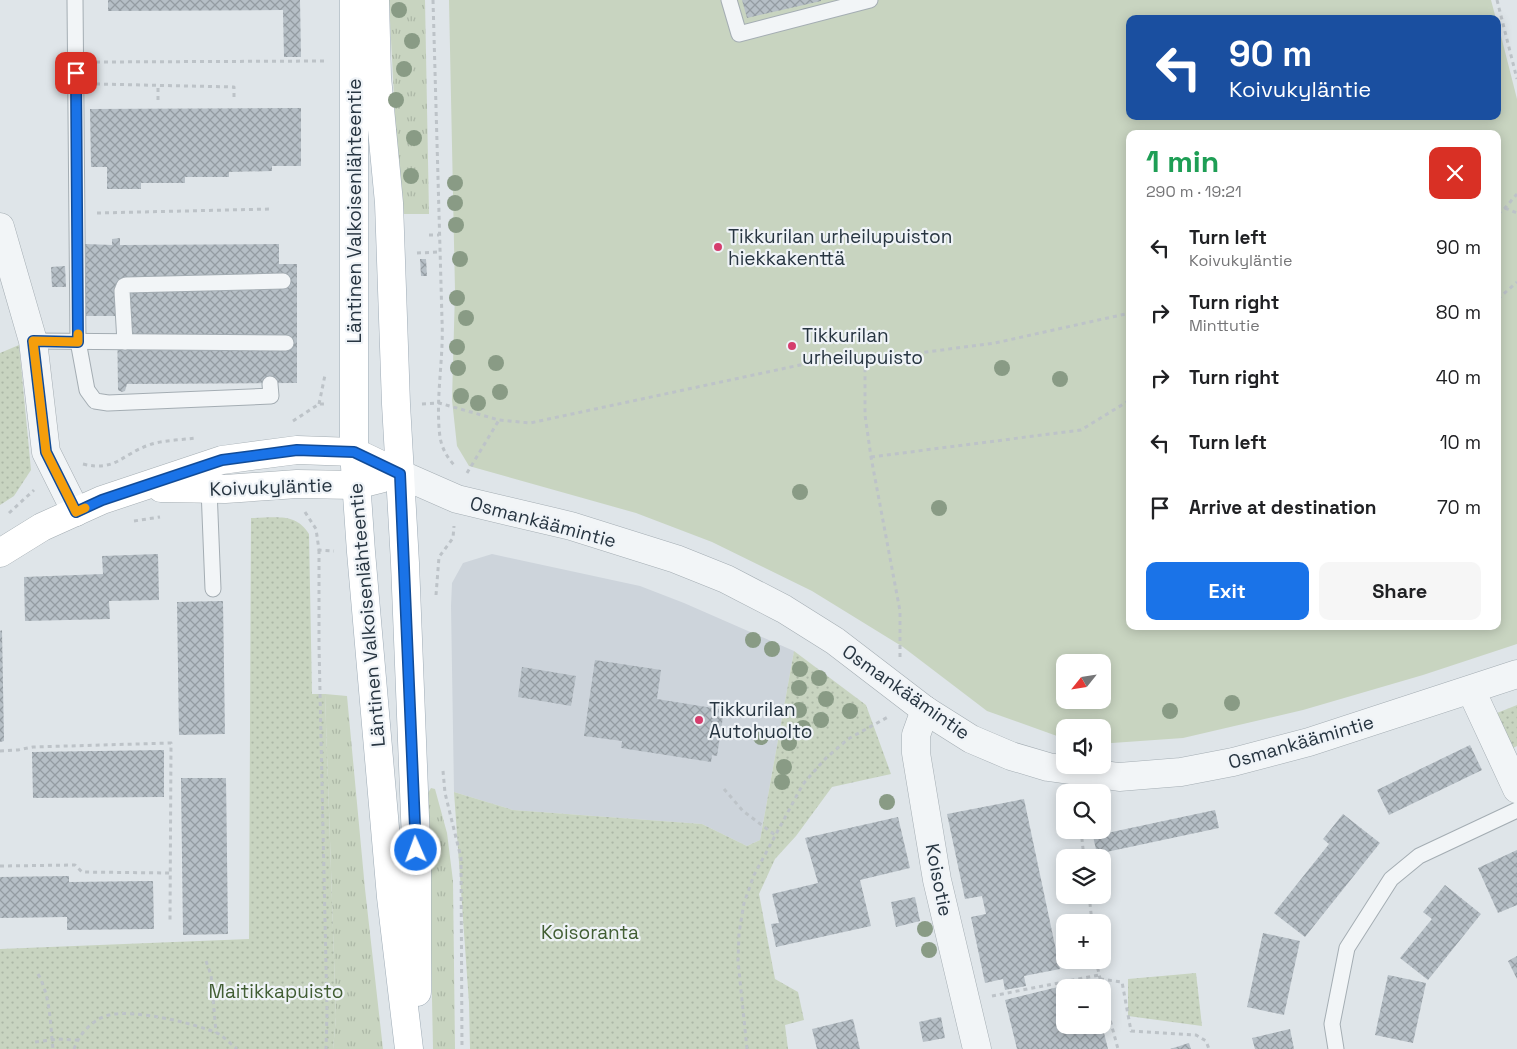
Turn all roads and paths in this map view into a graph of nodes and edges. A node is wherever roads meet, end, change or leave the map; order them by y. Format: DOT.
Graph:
graph roads {
  1 [pos="75,0"];
  2 [pos="354,0"];
  3 [pos="375,0"];
  4 [pos="433,0"];
  5 [pos="729,0"];
  6 [pos="870,0"];
  7 [pos="1497,0"];
  8 [pos="1501,15"];
  9 [pos="1501,16"];
  10 [pos="332,61"];
  11 [pos="76,62"];
  12 [pos="1517,79"];
  13 [pos="76,84"];
  14 [pos="158,86"];
  15 [pos="234,99"];
  16 [pos="158,100"];
  17 [pos="1517,194"];
  18 [pos="1505,208"];
  19 [pos="271,209"];
  20 [pos="1501,211"];
  21 [pos="77,213"];
  22 [pos="1517,214"];
  23 [pos="0,227"];
  24 [pos="429,235"];
  25 [pos="438,235"];
  26 [pos="283,281"];
  27 [pos="1517,282"];
  28 [pos="1501,296"];
  29 [pos="1126,314"];
  30 [pos="33,341"];
  31 [pos="78,342"];
  32 [pos="126,342"];
  33 [pos="286,343"];
  34 [pos="865,360"];
  35 [pos="270,384"];
  36 [pos="1126,402"];
  37 [pos="439,403"];
  38 [pos="499,420"];
  39 [pos="354,452"];
  40 [pos="871,457"];
  41 [pos="467,473"];
  42 [pos="400,474"];
  43 [pos="356,485"];
  44 [pos="142,487"];
  45 [pos="209,489"];
  46 [pos="457,499"];
  47 [pos="76,512"];
  48 [pos="166,516"];
  49 [pos="130,521"];
  50 [pos="320,550"];
  51 [pos="0,553"];
  52 [pos="213,589"];
  53 [pos="436,600"];
  54 [pos="900,657"];
  55 [pos="1517,674"];
  56 [pos="1471,690"];
  57 [pos="925,710"];
  58 [pos="888,716"];
  59 [pos="0,751"];
  60 [pos="443,768"];
  61 [pos="724,789"];
  62 [pos="1517,789"];
  63 [pos="1517,810"];
  64 [pos="775,835"];
  65 [pos="0,866"];
  66 [pos="170,873"];
  67 [pos="170,923"];
  68 [pos="206,961"];
  69 [pos="1098,969"];
  70 [pos="38,974"];
  71 [pos="1099,977"];
  72 [pos="966,1002"];
  73 [pos="1111,1023"];
  74 [pos="216,1034"];
  75 [pos="52,1040"];
  76 [pos="77,1040"];
  77 [pos="35,1042"];
  78 [pos="53,1049"];
  79 [pos="74,1049"];
  80 [pos="237,1049"];
  81 [pos="326,1049"];
  82 [pos="409,1049"];
  83 [pos="417,1049"];
  84 [pos="462,1049"];
  85 [pos="747,1049"];
  86 [pos="977,1049"];
  87 [pos="1118,1049"];
  88 [pos="1209,1049"];
  89 [pos="1336,1049"];
  1 -- 11 [label="lane"];
  2 -- 39 [label="main road, Läntinen Valkoisenlähteentie"];
  3 -- 42 [label="main road, Läntinen Valkoisenlähteentie"];
  4 -- 25 [label="path"];
  5 -- 6 [label="lane"];
  7 -- 8 [label="path"];
  9 -- 12 [label="path"];
  10 -- 11 [label="path"];
  11 -- 13 [label="lane"];
  13 -- 14 [label="path"];
  13 -- 21 [label="lane"];
  14 -- 15 [label="path"];
  14 -- 16 [label="path"];
  17 -- 18 [label="path"];
  18 -- 20 [label="path"];
  18 -- 22 [label="path"];
  19 -- 21 [label="path"];
  21 -- 31 [label="lane"];
  23 -- 30 [label="street"];
  24 -- 25 [label="path"];
  25 -- 37 [label="path"];
  26 -- 32 [label="lane"];
  27 -- 28 [label="path"];
  29 -- 34 [label="path"];
  30 -- 31 [label="lane"];
  30 -- 47 [label="street"];
  31 -- 32 [label="lane"];
  31 -- 35 [label="lane"];
  32 -- 33 [label="lane"];
  34 -- 38 [label="path"];
  34 -- 40 [label="path"];
  36 -- 40 [label="path"];
  37 -- 38 [label="path"];
  37 -- 46 [label="path"];
  38 -- 41 [label="path"];
  39 -- 42 [label="main road, Koivukyläntie"];
  39 -- 43 [label="main road, Läntinen Valkoisenlähteentie"];
  39 -- 44 [label="main road, Koivukyläntie"];
  40 -- 54 [label="path"];
  42 -- 43 [label="main road, Koivukyläntie"];
  42 -- 46 [label="street, Osmankäämintie"];
  42 -- 83 [label="main road, Läntinen Valkoisenlähteentie"];
  43 -- 45 [label="main road, Koivukyläntie"];
  43 -- 82 [label="main road, Läntinen Valkoisenlähteentie"];
  44 -- 45 [label="main road, Koivukyläntie"];
  44 -- 47 [label="main road, Koivukyläntie"];
  45 -- 52 [label="lane"];
  46 -- 53 [label="path"];
  46 -- 57 [label="street, Osmankäämintie"];
  47 -- 51 [label="main road, Koivukyläntie"];
  48 -- 49 [label="path"];
  50 -- 81 [label="path"];
  55 -- 56 [label="street, Osmankäämintie"];
  56 -- 57 [label="street, Osmankäämintie"];
  56 -- 62 [label="street"];
  57 -- 72 [label="street, Koisotie"];
  58 -- 64 [label="path"];
  59 -- 66 [label="path"];
  60 -- 84 [label="path"];
  61 -- 64 [label="path"];
  63 -- 89 [label="lane"];
  64 -- 85 [label="path"];
  65 -- 66 [label="path"];
  66 -- 67 [label="path"];
  68 -- 74 [label="path"];
  69 -- 71 [label="path"];
  70 -- 75 [label="path"];
  71 -- 72 [label="path"];
  71 -- 88 [label="path"];
  72 -- 86 [label="street, Koisotie"];
  73 -- 87 [label="path"];
  74 -- 76 [label="path"];
  74 -- 80 [label="path"];
  75 -- 76 [label="path"];
  75 -- 77 [label="path"];
  75 -- 78 [label="path"];
  76 -- 79 [label="path"];
}
